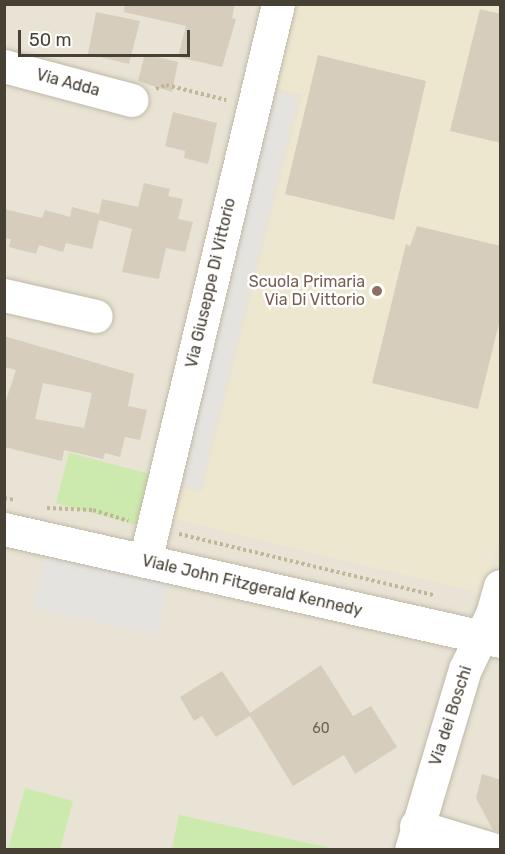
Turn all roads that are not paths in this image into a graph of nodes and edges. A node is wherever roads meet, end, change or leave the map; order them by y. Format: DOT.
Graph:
graph roads {
  1 [pos="278,4"];
  2 [pos="4,66"];
  3 [pos="132,100"];
  4 [pos="4,295"];
  5 [pos="96,316"];
  6 [pos="4,529"];
  7 [pos="145,561"];
  8 [pos="501,586"];
  9 [pos="490,640"];
  10 [pos="414,838"];
  11 [pos="495,849"];
  1 -- 7 [label="street, Via Giuseppe Di Vittorio"];
  2 -- 3 [label="street, Via Adda"];
  4 -- 5 [label="street"];
  6 -- 7 [label="street, Viale John Fitzgerald Kennedy"];
  7 -- 9 [label="street, Viale John Fitzgerald Kennedy"];
  8 -- 9 [label="street, Via dei Boschi"];
  9 -- 10 [label="street, Via dei Boschi"];
  10 -- 11 [label="street"];
}
